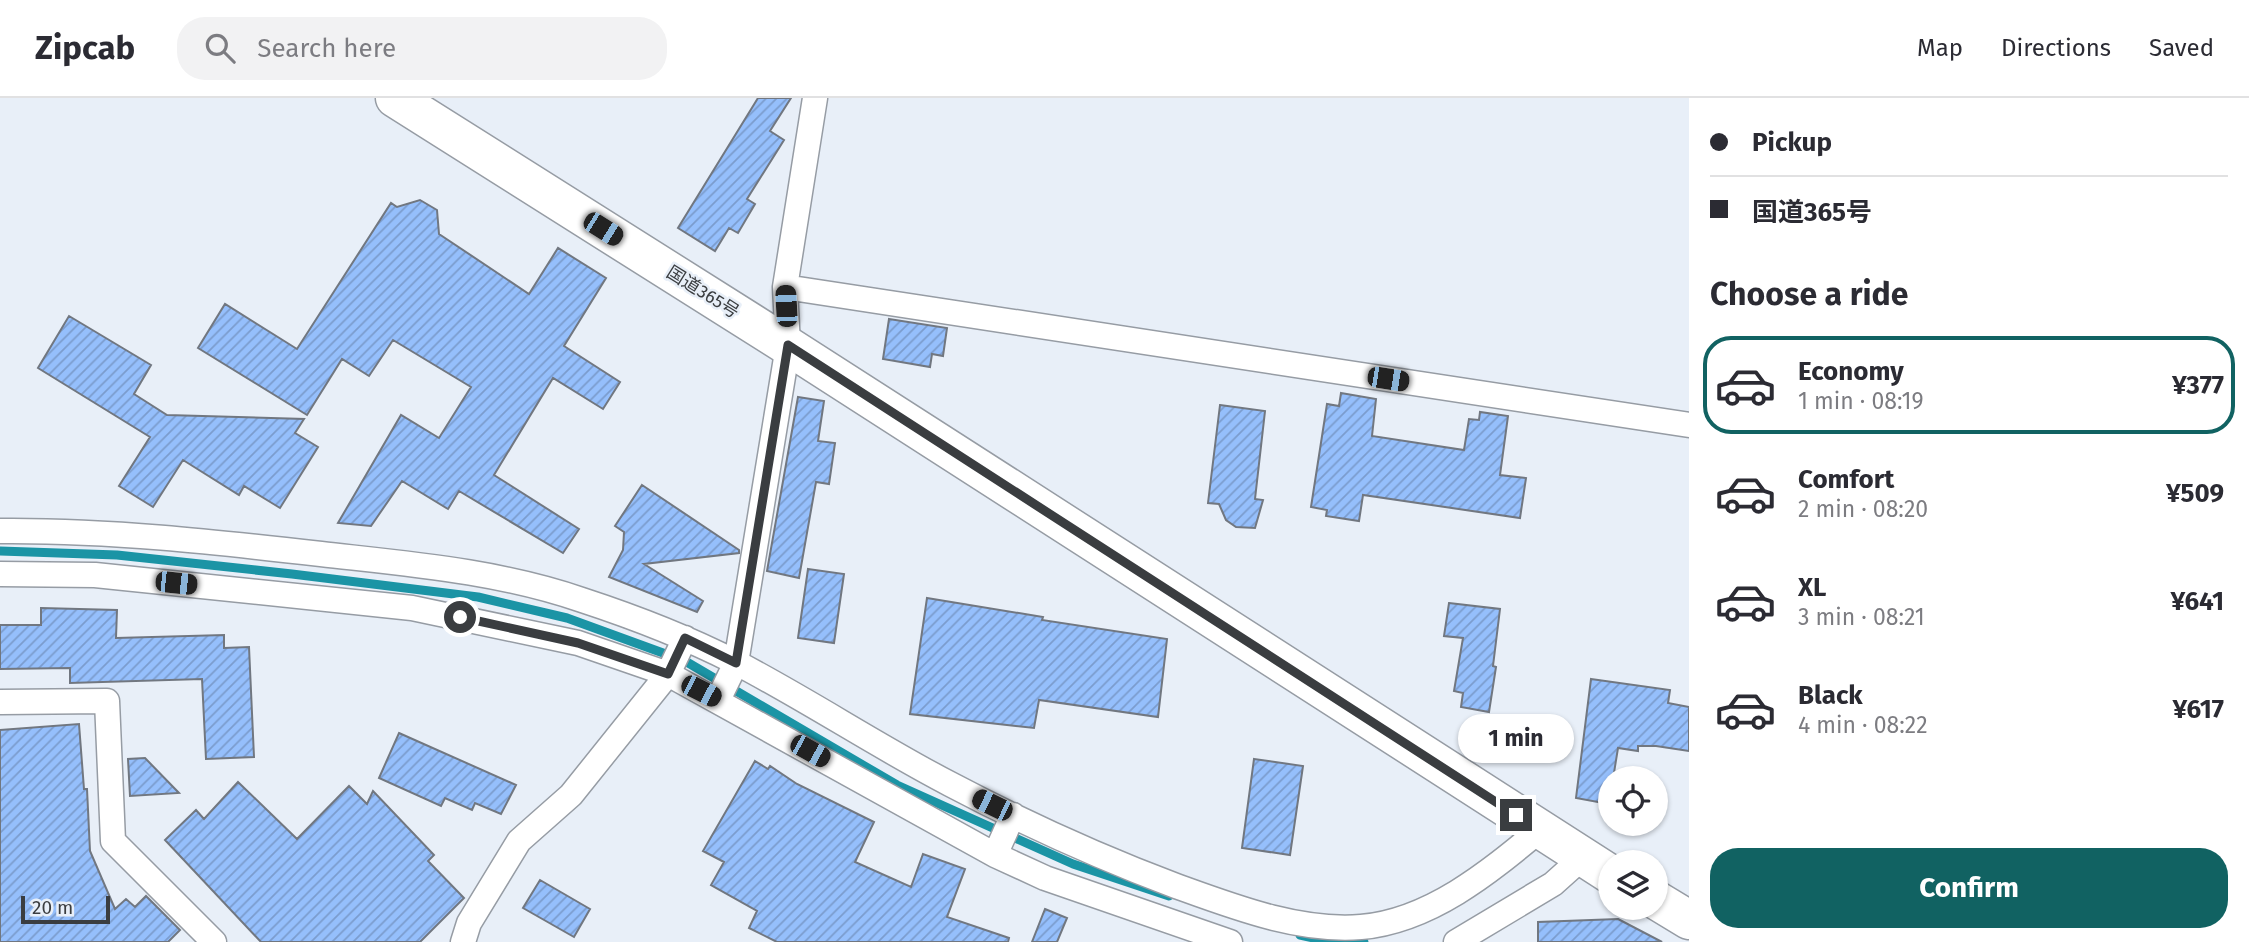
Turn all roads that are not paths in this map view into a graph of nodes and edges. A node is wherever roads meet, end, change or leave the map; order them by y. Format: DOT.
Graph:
graph roads {
  1 [pos="395,98"];
  2 [pos="815,98"];
  3 [pos="785,287"];
  4 [pos="788,345"];
  5 [pos="1689,425"];
  6 [pos="0,531"];
  7 [pos="0,574"];
  8 [pos="685,638"];
  9 [pos="736,663"];
  10 [pos="668,674"];
  11 [pos="718,699"];
  12 [pos="0,702"];
  13 [pos="1013,815"];
  14 [pos="1539,830"];
  15 [pos="995,855"];
  16 [pos="1596,866"];
  17 [pos="214,942"];
  18 [pos="463,942"];
  19 [pos="1230,942"];
  20 [pos="1456,942"];
  1 -- 4 [label="highway, 国道365号"];
  2 -- 3 [label="street"];
  3 -- 4 [label="street"];
  3 -- 5 [label="street"];
  4 -- 9 [label="street"];
  4 -- 14 [label="highway, 国道365号"];
  6 -- 8 [label="street"];
  7 -- 10 [label="street"];
  8 -- 9 [label="street"];
  8 -- 10 [label="street"];
  9 -- 11 [label="street"];
  9 -- 13 [label="street"];
  10 -- 11 [label="street"];
  10 -- 18 [label="street"];
  11 -- 15 [label="street"];
  12 -- 17 [label="street"];
  13 -- 14 [label="street"];
  13 -- 15 [label="street"];
  14 -- 16 [label="highway, 国道365号"];
  15 -- 19 [label="street"];
  16 -- 20 [label="street"];
}
